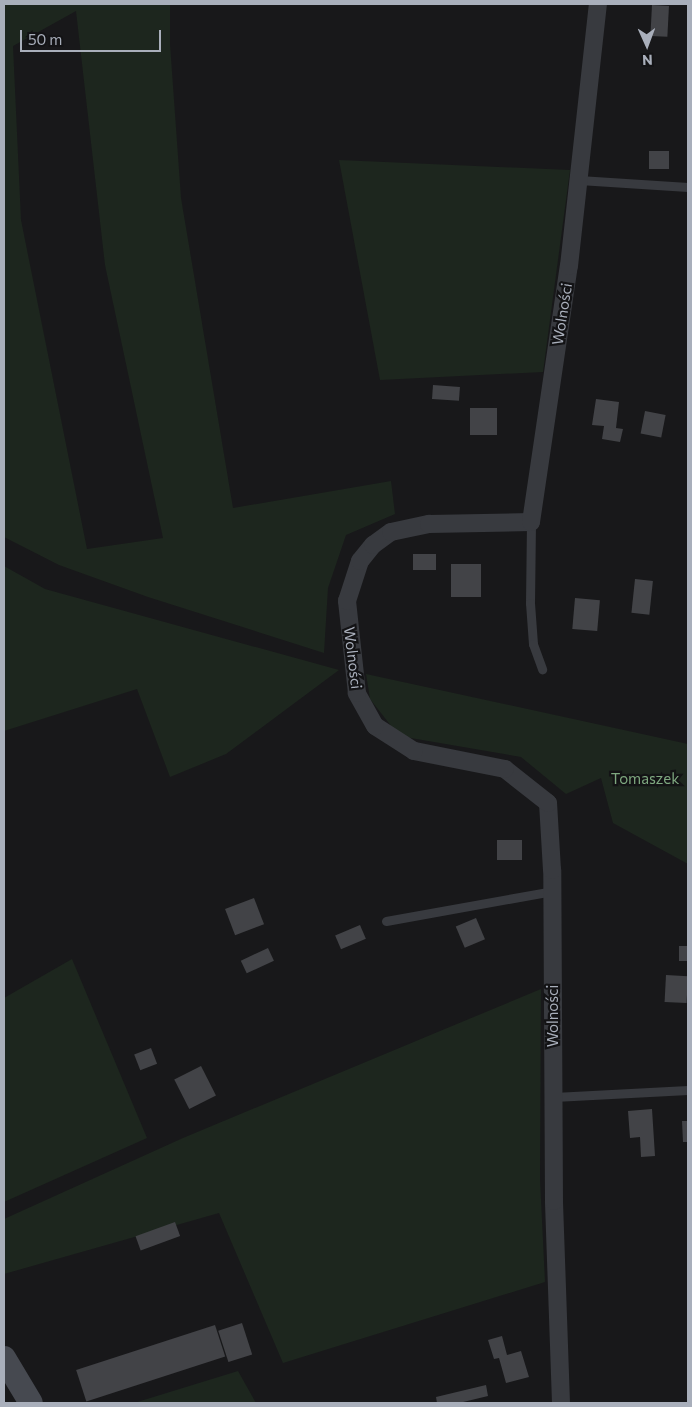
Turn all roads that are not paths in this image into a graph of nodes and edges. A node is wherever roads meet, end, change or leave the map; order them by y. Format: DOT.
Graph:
graph roads {
  1 [pos="598,4"];
  2 [pos="579,180"];
  3 [pos="688,187"];
  4 [pos="531,522"];
  5 [pos="542,669"];
  6 [pos="552,891"];
  7 [pos="386,921"];
  8 [pos="688,1090"];
  9 [pos="554,1097"];
  10 [pos="5,1364"];
  11 [pos="32,1403"];
  12 [pos="561,1403"];
  1 -- 2 [label="street, Wolności"];
  2 -- 3 [label="lane"];
  2 -- 4 [label="street, Wolności"];
  4 -- 5 [label="lane"];
  4 -- 6 [label="street, Wolności"];
  6 -- 7 [label="lane"];
  6 -- 9 [label="street, Wolności"];
  8 -- 9 [label="lane"];
  9 -- 12 [label="street, Wolności"];
  10 -- 11 [label="main road"];
}
